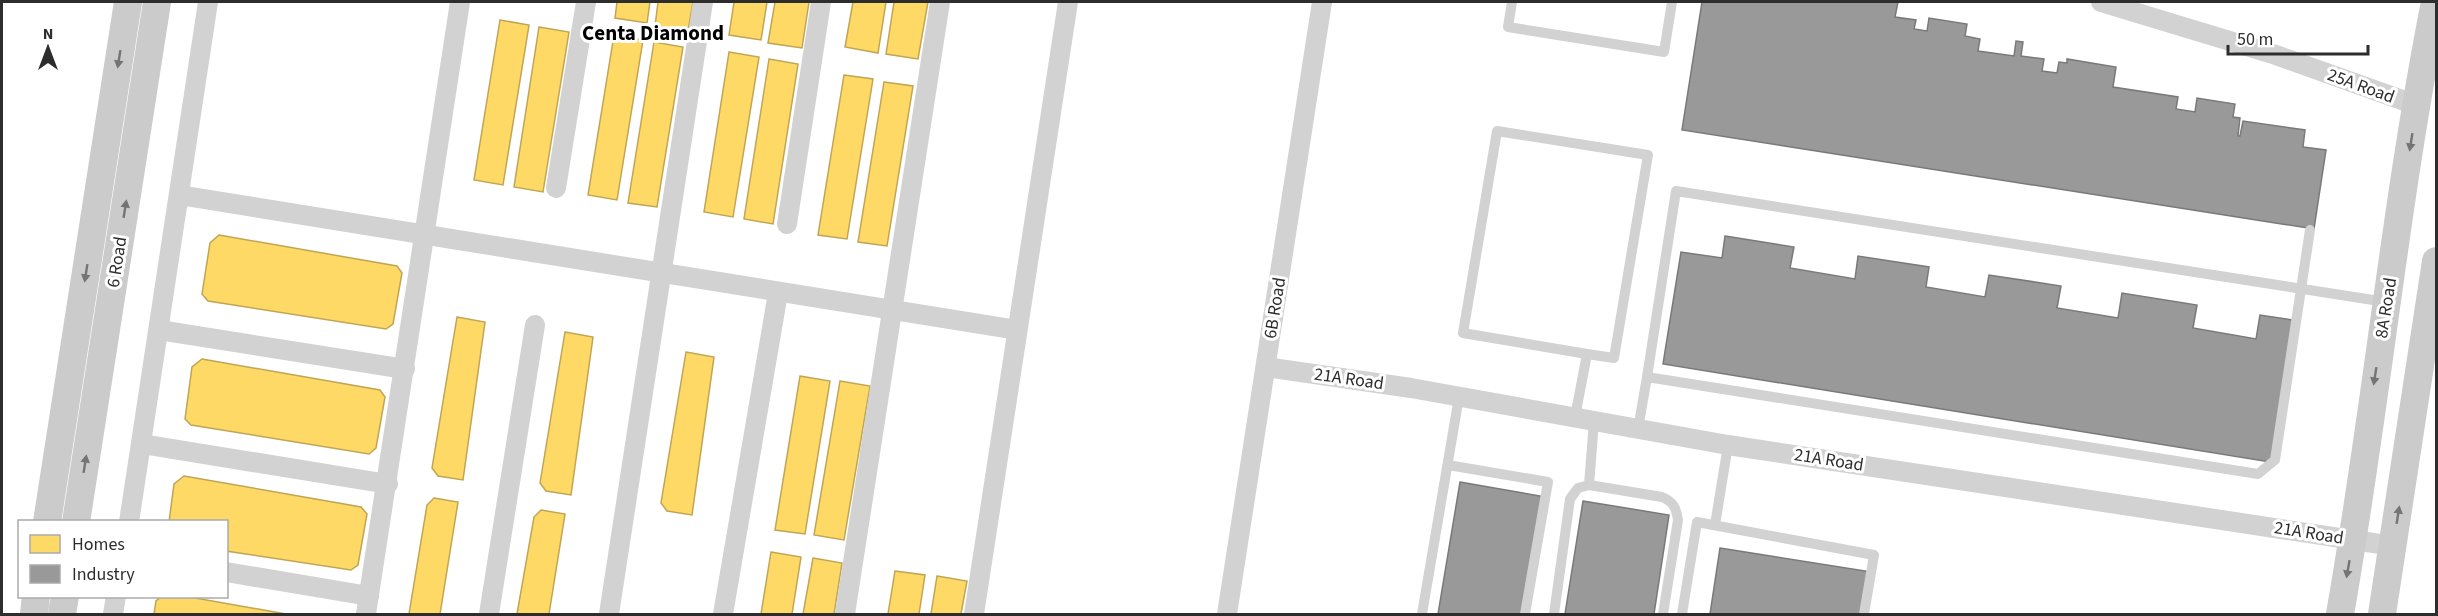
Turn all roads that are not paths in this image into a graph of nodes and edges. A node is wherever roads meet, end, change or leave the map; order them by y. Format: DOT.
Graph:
graph roads {
  1 [pos="128,2"];
  2 [pos="157,2"];
  3 [pos="208,2"];
  4 [pos="460,2"];
  5 [pos="586,2"];
  6 [pos="703,2"];
  7 [pos="821,2"];
  8 [pos="940,2"];
  9 [pos="1068,2"];
  10 [pos="1322,2"];
  11 [pos="1512,2"];
  12 [pos="1672,2"];
  13 [pos="2101,2"];
  14 [pos="2435,2"];
  15 [pos="2416,105"];
  16 [pos="556,188"];
  17 [pos="179,195"];
  18 [pos="787,224"];
  19 [pos="2310,230"];
  20 [pos="423,236"];
  21 [pos="2436,261"];
  22 [pos="660,274"];
  23 [pos="2302,288"];
  24 [pos="778,293"];
  25 [pos="2387,302"];
  26 [pos="892,312"];
  27 [pos="535,325"];
  28 [pos="159,330"];
  29 [pos="1017,330"];
  30 [pos="1587,354"];
  31 [pos="1266,367"];
  32 [pos="405,369"];
  33 [pos="1647,377"];
  34 [pos="1459,397"];
  35 [pos="1575,417"];
  36 [pos="1594,421"];
  37 [pos="1638,429"];
  38 [pos="142,444"];
  39 [pos="1728,445"];
  40 [pos="1448,465"];
  41 [pos="388,484"];
  42 [pos="1589,485"];
  43 [pos="47,520"];
  44 [pos="76,520"];
  45 [pos="129,520"];
  46 [pos="1715,525"];
  47 [pos="2354,540"];
  48 [pos="2393,546"];
  49 [pos="228,572"];
  50 [pos="36,598"];
  51 [pos="65,598"];
  52 [pos="116,598"];
  53 [pos="367,605"];
  54 [pos="34,615"];
  55 [pos="62,615"];
  56 [pos="113,615"];
  57 [pos="489,615"];
  58 [pos="609,615"];
  59 [pos="723,615"];
  60 [pos="844,615"];
  61 [pos="974,615"];
  62 [pos="1227,615"];
  63 [pos="1422,615"];
  64 [pos="1525,615"];
  65 [pos="1554,615"];
  66 [pos="1662,615"];
  67 [pos="1682,615"];
  68 [pos="1864,615"];
  69 [pos="2340,615"];
  70 [pos="2382,615"];
  1 -- 43 [label="main road, 6 Road, one-way"];
  44 -- 2 [label="main road, 6 Road, one-way"];
  3 -- 17 [label="street"];
  4 -- 20 [label="street"];
  5 -- 16 [label="street"];
  6 -- 22 [label="street"];
  7 -- 18 [label="street"];
  8 -- 26 [label="street"];
  9 -- 29 [label="street"];
  10 -- 31 [label="street, 6B Road"];
  11 -- 12 [label="lane"];
  13 -- 15 [label="street, 25A Road"];
  14 -- 15 [label="main road, 8A Road"];
  15 -- 25 [label="main road, 8A Road, one-way"];
  17 -- 20 [label="street"];
  17 -- 28 [label="street"];
  19 -- 23 [label="lane"];
  20 -- 22 [label="street"];
  20 -- 32 [label="street"];
  48 -- 21 [label="main road, one-way"];
  22 -- 24 [label="street"];
  22 -- 58 [label="street"];
  23 -- 25 [label="lane"];
  23 -- 33 [label="lane"];
  23 -- 33 [label="lane"];
  24 -- 26 [label="street"];
  24 -- 59 [label="street"];
  25 -- 47 [label="main road, 8A Road, one-way"];
  26 -- 29 [label="street"];
  26 -- 60 [label="street"];
  27 -- 57 [label="street"];
  28 -- 32 [label="street"];
  28 -- 38 [label="street"];
  29 -- 61 [label="street"];
  30 -- 30 [label="lane"];
  30 -- 35 [label="lane"];
  31 -- 34 [label="street, 21A Road"];
  31 -- 62 [label="street, 6B Road"];
  32 -- 41 [label="street"];
  33 -- 37 [label="lane"];
  34 -- 35 [label="street, 21A Road"];
  34 -- 40 [label="lane"];
  35 -- 36 [label="street, 21A Road"];
  36 -- 37 [label="street, 21A Road"];
  36 -- 42 [label="lane"];
  37 -- 39 [label="street, 21A Road"];
  38 -- 41 [label="street"];
  38 -- 45 [label="street"];
  39 -- 46 [label="lane"];
  39 -- 47 [label="street, 21A Road"];
  40 -- 63 [label="lane"];
  40 -- 64 [label="lane"];
  41 -- 53 [label="street"];
  42 -- 65 [label="lane"];
  42 -- 66 [label="lane"];
  46 -- 67 [label="lane"];
  46 -- 68 [label="lane"];
  47 -- 48 [label="street, 21A Road"];
  47 -- 69 [label="main road, 8A Road, one-way"];
  48 -- 70 [label="main road"];
  49 -- 53 [label="street"];
  50 -- 54 [label="main road"];
  51 -- 55 [label="main road"];
  52 -- 56 [label="street"];
}
